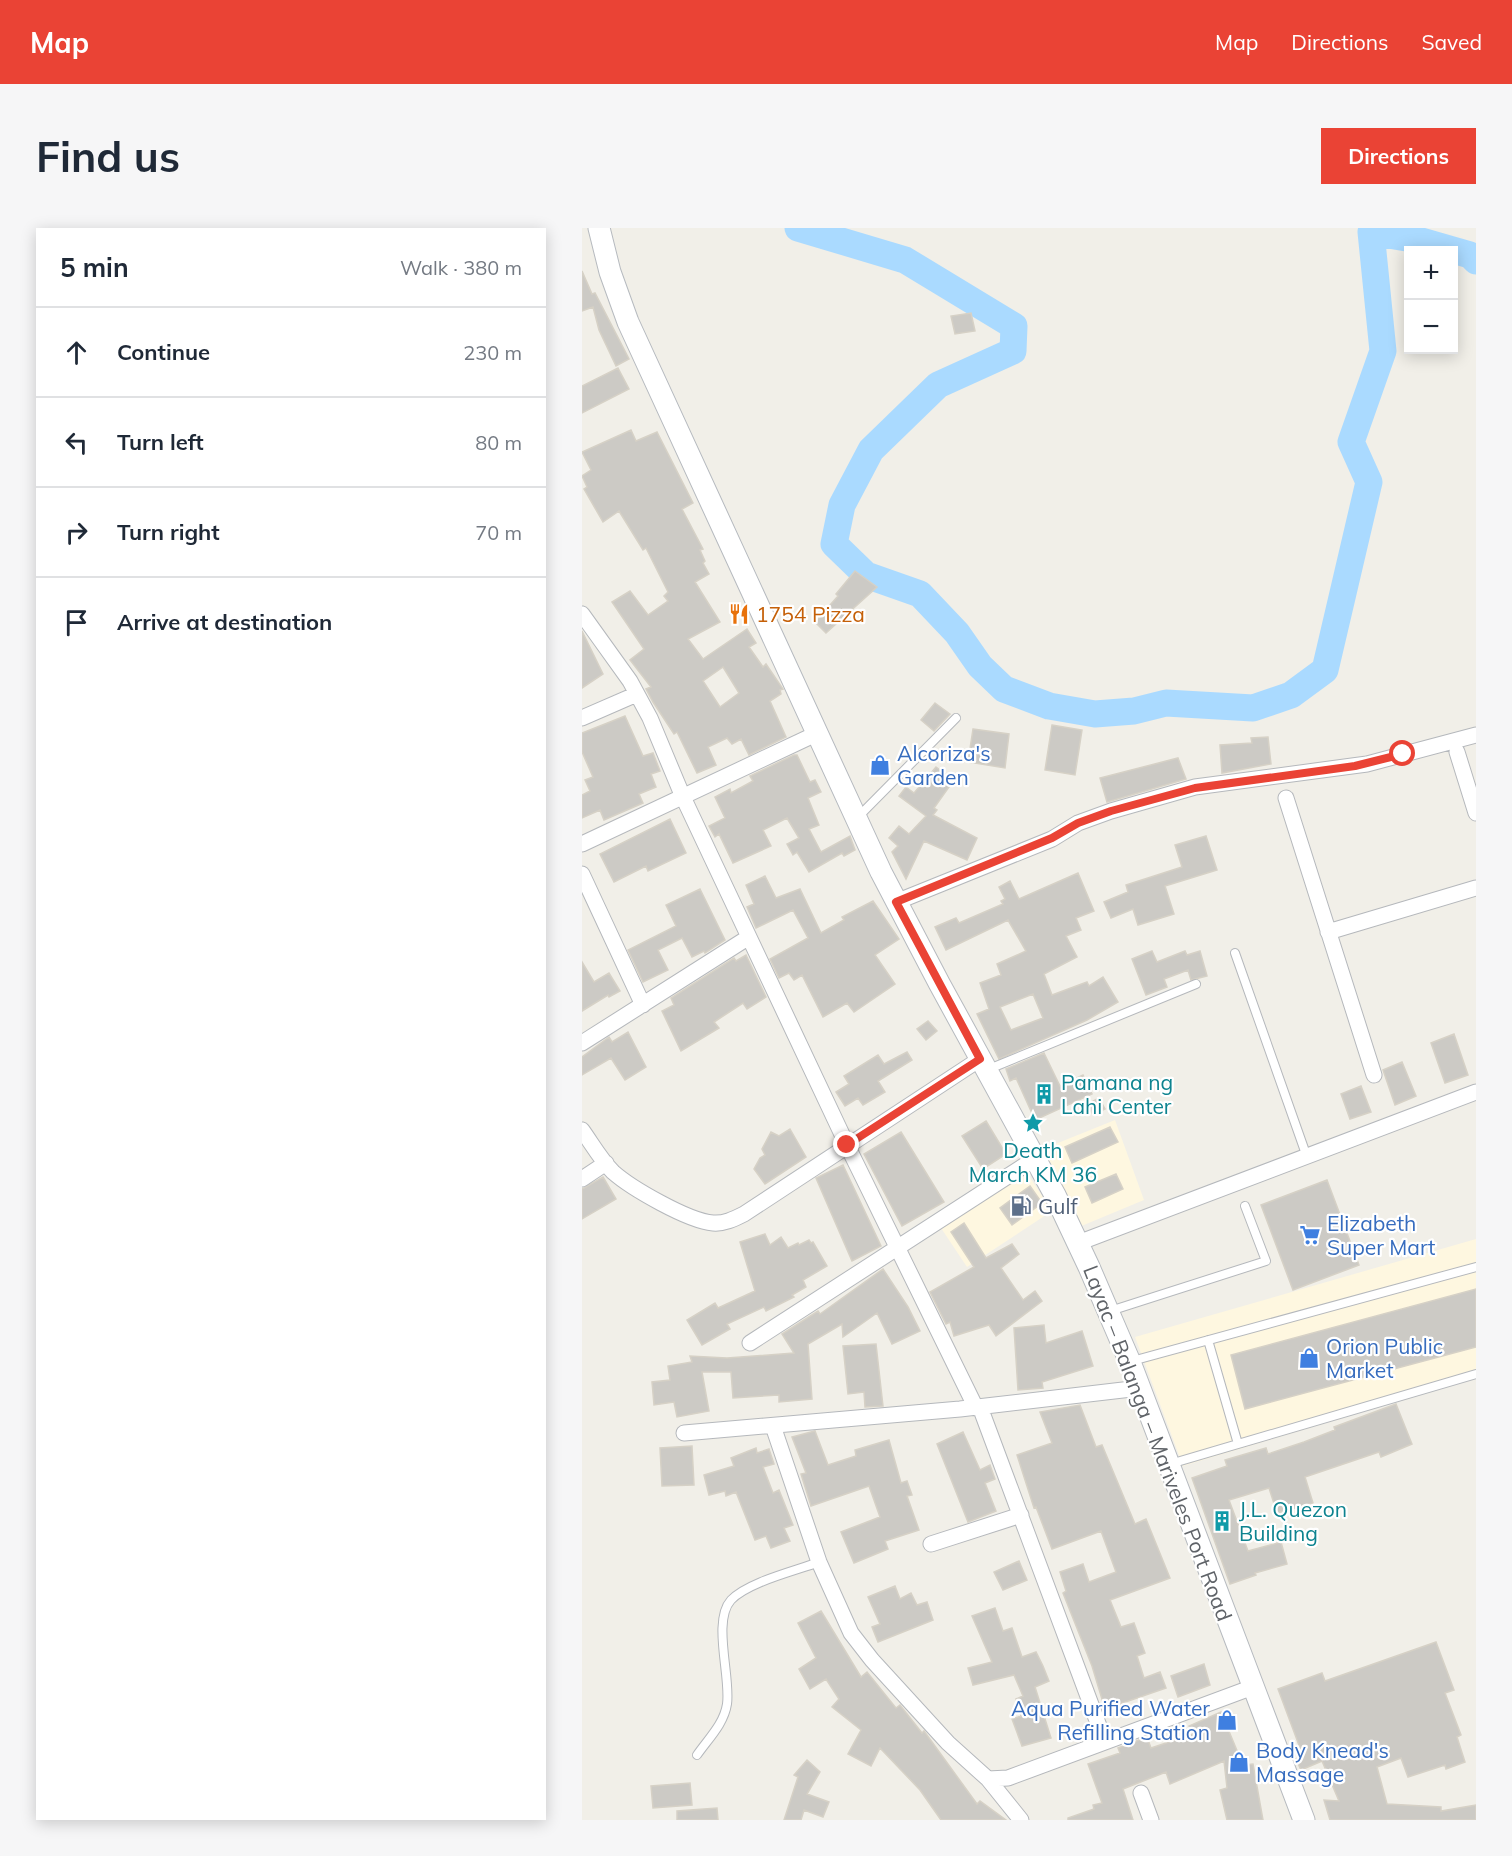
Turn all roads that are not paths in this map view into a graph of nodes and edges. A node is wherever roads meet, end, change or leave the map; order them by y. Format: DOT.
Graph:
graph roads {
  1 [pos="599,228"];
  2 [pos="582,614"];
  3 [pos="637,694"];
  4 [pos="956,717"];
  5 [pos="582,718"];
  6 [pos="818,733"];
  7 [pos="1476,735"];
  8 [pos="1457,752"];
  9 [pos="683,797"];
  10 [pos="1286,798"];
  11 [pos="1476,813"];
  12 [pos="857,818"];
  13 [pos="582,844"];
  14 [pos="582,874"];
  15 [pos="1476,888"];
  16 [pos="896,902"];
  17 [pos="1328,932"];
  18 [pos="749,937"];
  19 [pos="1235,953"];
  20 [pos="1196,984"];
  21 [pos="642,1005"];
  22 [pos="582,1044"];
  23 [pos="983,1064"];
  24 [pos="1374,1076"];
  25 [pos="1476,1092"];
  26 [pos="582,1131"];
  27 [pos="847,1145"];
  28 [pos="1306,1156"];
  29 [pos="1036,1158"];
  30 [pos="606,1162"];
  31 [pos="582,1179"];
  32 [pos="1245,1206"];
  33 [pos="1078,1243"];
  34 [pos="896,1248"];
  35 [pos="1476,1266"];
  36 [pos="1109,1312"];
  37 [pos="1208,1340"];
  38 [pos="750,1343"];
  39 [pos="1130,1362"];
  40 [pos="1476,1374"];
  41 [pos="1140,1388"];
  42 [pos="978,1407"];
  43 [pos="773,1425"];
  44 [pos="684,1433"];
  45 [pos="1238,1444"];
  46 [pos="1169,1464"];
  47 [pos="1021,1515"];
  48 [pos="931,1544"];
  49 [pos="819,1562"];
  50 [pos="1253,1687"];
  51 [pos="1105,1742"];
  52 [pos="697,1755"];
  53 [pos="988,1779"];
  54 [pos="1141,1792"];
  55 [pos="1021,1820"];
  56 [pos="1151,1820"];
  57 [pos="1304,1820"];
  1 -- 6 [label="main road, Layac – Balanga – Mariveles Port Road"];
  2 -- 3 [label="street"];
  3 -- 5 [label="street"];
  3 -- 9 [label="street"];
  4 -- 12 [label="lane"];
  6 -- 9 [label="street"];
  6 -- 12 [label="main road, Layac – Balanga – Mariveles Port Road"];
  7 -- 16 [label="street"];
  8 -- 11 [label="street"];
  9 -- 13 [label="street"];
  9 -- 18 [label="street"];
  10 -- 17 [label="street"];
  12 -- 16 [label="main road, Layac – Balanga – Mariveles Port Road"];
  14 -- 21 [label="street"];
  15 -- 17 [label="street"];
  16 -- 23 [label="main road, Layac – Balanga – Mariveles Port Road"];
  17 -- 24 [label="street"];
  18 -- 21 [label="street"];
  18 -- 27 [label="street"];
  19 -- 28 [label="lane"];
  20 -- 23 [label="lane"];
  21 -- 22 [label="street"];
  23 -- 27 [label="street"];
  23 -- 29 [label="main road, Layac – Balanga – Mariveles Port Road"];
  25 -- 28 [label="street"];
  26 -- 30 [label="street"];
  27 -- 30 [label="street"];
  27 -- 34 [label="street"];
  28 -- 33 [label="street"];
  29 -- 33 [label="main road, Layac – Balanga – Mariveles Port Road"];
  29 -- 34 [label="street"];
  30 -- 31 [label="street"];
  32 -- 36 [label="lane"];
  33 -- 36 [label="main road, Layac – Balanga – Mariveles Port Road"];
  34 -- 38 [label="street"];
  34 -- 42 [label="street"];
  35 -- 37 [label="lane"];
  36 -- 39 [label="main road, Layac – Balanga – Mariveles Port Road"];
  37 -- 39 [label="lane"];
  37 -- 45 [label="lane"];
  39 -- 41 [label="main road, Layac – Balanga – Mariveles Port Road"];
  40 -- 45 [label="lane"];
  41 -- 42 [label="street"];
  41 -- 46 [label="main road, Layac – Balanga – Mariveles Port Road"];
  42 -- 43 [label="street"];
  42 -- 47 [label="street"];
  43 -- 44 [label="street"];
  43 -- 49 [label="street"];
  45 -- 46 [label="lane"];
  46 -- 50 [label="main road, Layac – Balanga – Mariveles Port Road"];
  47 -- 48 [label="street"];
  47 -- 51 [label="street"];
  49 -- 52 [label="lane"];
  49 -- 53 [label="street"];
  50 -- 51 [label="street"];
  50 -- 57 [label="main road, Layac – Balanga – Mariveles Port Road"];
  51 -- 53 [label="street"];
  53 -- 55 [label="street"];
  54 -- 56 [label="street"];
}
